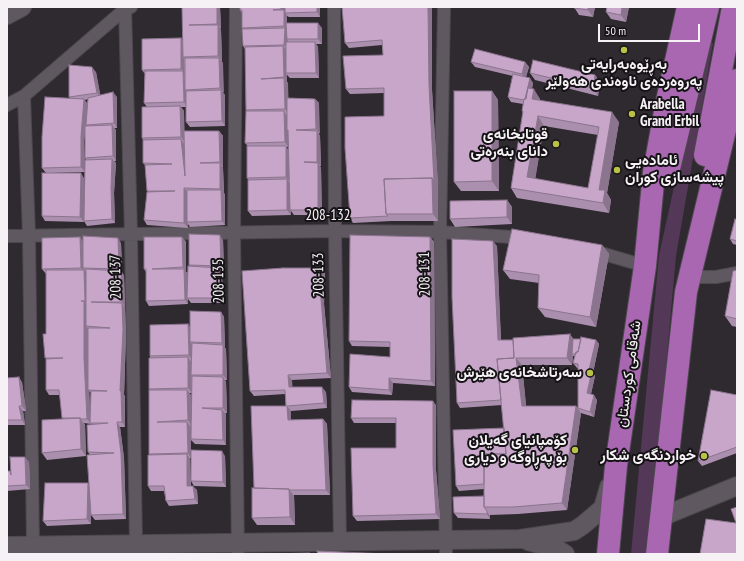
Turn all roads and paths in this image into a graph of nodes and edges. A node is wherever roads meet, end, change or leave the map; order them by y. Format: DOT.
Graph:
graph roads {
  1 [pos="22,7"];
  2 [pos="236,7"];
  3 [pos="334,7"];
  4 [pos="444,7"];
  5 [pos="688,7"];
  6 [pos="708,7"];
  7 [pos="733,7"];
  8 [pos="127,8"];
  9 [pos="7,15"];
  10 [pos="737,80"];
  11 [pos="24,96"];
  12 [pos="7,105"];
  13 [pos="335,231"];
  14 [pos="440,232"];
  15 [pos="234,233"];
  16 [pos="131,235"];
  17 [pos="7,236"];
  18 [pos="29,236"];
  19 [pos="536,238"];
  20 [pos="580,248"];
  21 [pos="645,266"];
  22 [pos="737,273"];
  23 [pos="689,277"];
  24 [pos="616,466"];
  25 [pos="737,486"];
  26 [pos="661,517"];
  27 [pos="520,539"];
  28 [pos="340,542"];
  29 [pos="136,544"];
  30 [pos="7,546"];
  31 [pos="33,546"];
  32 [pos="446,547"];
  33 [pos="238,548"];
  34 [pos="565,554"];
  35 [pos="608,554"];
  36 [pos="657,554"];
  1 -- 9 [label="street"];
  2 -- 15 [label="street, 208-135"];
  3 -- 13 [label="street, 208-133"];
  4 -- 14 [label="street, 208-131"];
  5 -- 21 [label="highway, شەقامی کوردستان"];
  6 -- 21 [label="highway, شەقامی کوردستان"];
  7 -- 23 [label="highway"];
  8 -- 11 [label="street"];
  8 -- 16 [label="street, 208-137"];
  10 -- 23 [label="highway"];
  11 -- 12 [label="street"];
  11 -- 18 [label="street"];
  13 -- 14 [label="street, 208-132"];
  13 -- 15 [label="street, 208-132"];
  13 -- 28 [label="street, 208-133"];
  14 -- 19 [label="street, 208-132"];
  14 -- 32 [label="street, 208-131"];
  15 -- 16 [label="street, 208-132"];
  15 -- 33 [label="street, 208-135"];
  16 -- 18 [label="street, 208-132"];
  16 -- 29 [label="street, 208-137"];
  17 -- 18 [label="street, 208-132"];
  18 -- 31 [label="street"];
  20 -- 21 [label="street"];
  21 -- 24 [label="highway, شەقامی کوردستان"];
  22 -- 23 [label="street"];
  23 -- 26 [label="highway"];
  24 -- 27 [label="street"];
  24 -- 35 [label="highway, شەقامی کوردستان"];
  25 -- 26 [label="street"];
  26 -- 36 [label="highway"];
  27 -- 32 [label="street"];
  27 -- 34 [label="street"];
  28 -- 32 [label="street"];
  28 -- 33 [label="street"];
  29 -- 31 [label="street"];
  29 -- 33 [label="street"];
  30 -- 31 [label="street"];
}
